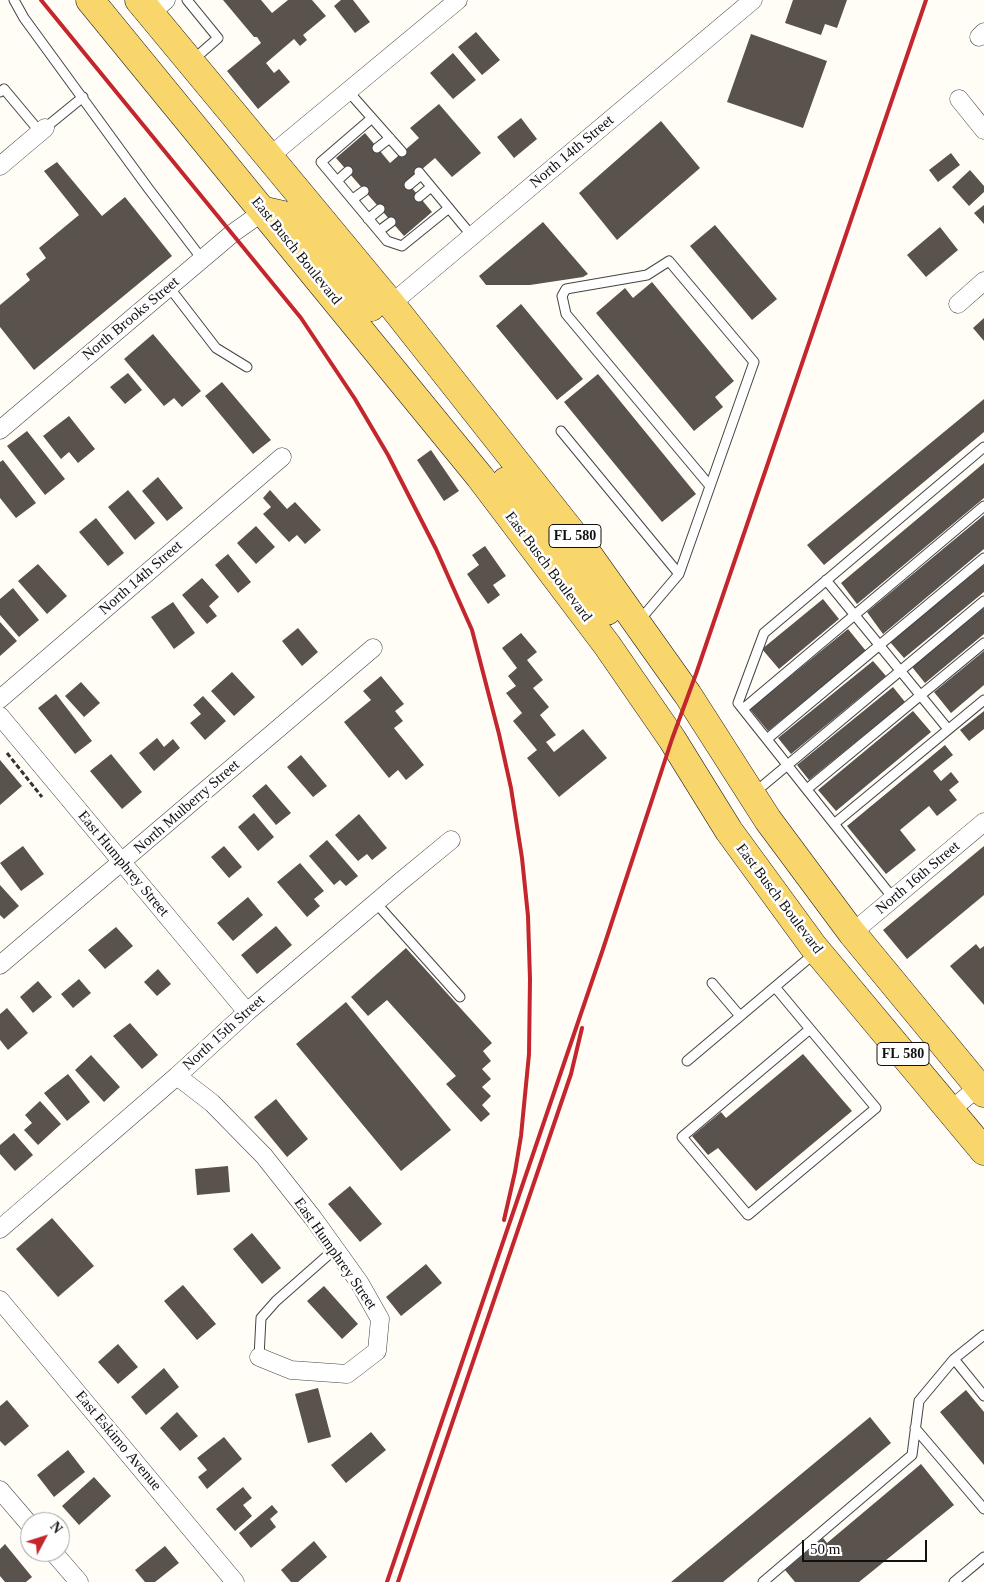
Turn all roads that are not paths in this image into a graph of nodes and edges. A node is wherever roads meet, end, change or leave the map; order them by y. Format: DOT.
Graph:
graph roads {
  1 [pos="14,0"];
  2 [pos="187,0"];
  3 [pos="458,0"];
  4 [pos="102,3"];
  5 [pos="745,3"];
  6 [pos="152,5"];
  7 [pos="191,62"];
  8 [pos="348,91"];
  9 [pos="0,92"];
  10 [pos="83,97"];
  11 [pos="959,99"];
  12 [pos="372,118"];
  13 [pos="42,130"];
  14 [pos="984,130"];
  15 [pos="390,138"];
  16 [pos="377,148"];
  17 [pos="402,152"];
  18 [pos="270,156"];
  19 [pos="0,166"];
  20 [pos="348,171"];
  21 [pos="337,181"];
  22 [pos="409,185"];
  23 [pos="431,187"];
  24 [pos="364,191"];
  25 [pos="420,197"];
  26 [pos="353,199"];
  27 [pos="449,208"];
  28 [pos="380,209"];
  29 [pos="264,211"];
  30 [pos="368,218"];
  31 [pos="391,222"];
  32 [pos="379,232"];
  33 [pos="472,236"];
  34 [pos="202,259"];
  35 [pos="984,281"];
  36 [pos="169,287"];
  37 [pos="391,304"];
  38 [pos="958,304"];
  39 [pos="247,367"];
  40 [pos="0,430"];
  41 [pos="561,431"];
  42 [pos="984,446"];
  43 [pos="458,451"];
  44 [pos="282,457"];
  45 [pos="710,486"];
  46 [pos="984,506"];
  47 [pos="984,558"];
  48 [pos="679,574"];
  49 [pos="826,580"];
  50 [pos="984,601"];
  51 [pos="854,615"];
  52 [pos="637,623"];
  53 [pos="984,643"];
  54 [pos="879,645"];
  55 [pos="372,648"];
  56 [pos="900,671"];
  57 [pos="921,696"];
  58 [pos="0,698"];
  59 [pos="984,700"];
  60 [pos="743,709"];
  61 [pos="0,716"];
  62 [pos="948,729"];
  63 [pos="767,739"];
  64 [pos="788,765"];
  65 [pos="807,790"];
  66 [pos="752,795"];
  67 [pos="707,796"];
  68 [pos="984,822"];
  69 [pos="834,824"];
  70 [pos="451,840"];
  71 [pos="122,863"];
  72 [pos="825,897"];
  73 [pos="893,898"];
  74 [pos="376,903"];
  75 [pos="852,933"];
  76 [pos="817,951"];
  77 [pos="0,965"];
  78 [pos="712,983"];
  79 [pos="775,986"];
  80 [pos="460,997"];
  81 [pos="247,1012"];
  82 [pos="740,1016"];
  83 [pos="810,1029"];
  84 [pos="687,1061"];
  85 [pos="176,1076"];
  86 [pos="982,1087"];
  87 [pos="950,1110"];
  88 [pos="984,1151"];
  89 [pos="0,1229"];
  90 [pos="335,1249"];
  91 [pos="0,1300"];
  92 [pos="984,1335"];
  93 [pos="258,1357"];
  94 [pos="954,1359"];
  95 [pos="984,1396"];
  96 [pos="915,1428"];
  97 [pos="0,1490"];
  98 [pos="984,1508"];
  99 [pos="20,1513"];
  100 [pos="984,1557"];
  101 [pos="62,1562"];
  102 [pos="79,1582"];
  103 [pos="235,1582"];
  104 [pos="763,1582"];
  105 [pos="954,1582"];
  1 -- 10 [label="lane"];
  2 -- 7 [label="lane"];
  3 -- 8 [label="street"];
  4 -- 6 [label="main road"];
  4 -- 18 [label="main road"];
  4 -- 29 [label="main road, East Busch Boulevard / FL 580"];
  5 -- 33 [label="street, North 14th Street"];
  6 -- 7 [label="main road, FL 580"];
  7 -- 18 [label="main road, FL 580"];
  8 -- 12 [label="lane"];
  8 -- 18 [label="street"];
  9 -- 13 [label="lane"];
  10 -- 13 [label="lane"];
  10 -- 34 [label="lane"];
  11 -- 14 [label="street"];
  12 -- 15 [label="lane"];
  12 -- 21 [label="lane"];
  13 -- 19 [label="street"];
  15 -- 16 [label="lane"];
  15 -- 17 [label="lane"];
  18 -- 37 [label="main road, FL 580"];
  20 -- 21 [label="lane"];
  21 -- 26 [label="lane"];
  22 -- 23 [label="lane"];
  23 -- 25 [label="lane"];
  23 -- 27 [label="lane"];
  24 -- 26 [label="lane"];
  26 -- 30 [label="lane"];
  27 -- 32 [label="lane"];
  27 -- 33 [label="lane"];
  28 -- 30 [label="lane"];
  29 -- 34 [label="street, North Brooks Street"];
  29 -- 37 [label="main road"];
  29 -- 43 [label="main road, East Busch Boulevard / FL 580"];
  30 -- 32 [label="lane"];
  31 -- 32 [label="lane"];
  33 -- 37 [label="street, North 14th Street"];
  34 -- 36 [label="street, North Brooks Street"];
  35 -- 38 [label="street"];
  36 -- 39 [label="lane"];
  36 -- 40 [label="street, North Brooks Street"];
  37 -- 52 [label="main road, FL 580"];
  41 -- 48 [label="lane"];
  42 -- 49 [label="lane"];
  43 -- 52 [label="main road"];
  43 -- 67 [label="main road, East Busch Boulevard / FL 580"];
  44 -- 58 [label="street, North 14th Street"];
  45 -- 45 [label="lane"];
  45 -- 48 [label="lane"];
  46 -- 51 [label="lane"];
  47 -- 54 [label="lane"];
  48 -- 52 [label="lane"];
  49 -- 51 [label="lane"];
  49 -- 60 [label="lane"];
  50 -- 56 [label="lane"];
  51 -- 54 [label="lane"];
  51 -- 60 [label="lane"];
  52 -- 66 [label="main road, FL 580"];
  53 -- 57 [label="lane"];
  54 -- 56 [label="lane"];
  54 -- 63 [label="lane"];
  55 -- 71 [label="street, North Mulberry Street"];
  56 -- 57 [label="lane"];
  56 -- 64 [label="lane"];
  57 -- 62 [label="lane"];
  57 -- 65 [label="lane"];
  59 -- 62 [label="lane"];
  60 -- 63 [label="lane"];
  61 -- 71 [label="street, East Humphrey Street"];
  62 -- 69 [label="lane"];
  63 -- 64 [label="lane"];
  64 -- 65 [label="lane"];
  64 -- 66 [label="lane"];
  65 -- 69 [label="lane"];
  66 -- 72 [label="main road, FL 580"];
  67 -- 72 [label="main road"];
  67 -- 76 [label="main road, East Busch Boulevard / FL 580"];
  68 -- 73 [label="street, North 16th Street"];
  69 -- 73 [label="lane"];
  70 -- 74 [label="street, North 15th Street"];
  71 -- 77 [label="street, North Mulberry Street"];
  71 -- 81 [label="street, East Humphrey Street"];
  72 -- 75 [label="main road, FL 580"];
  73 -- 75 [label="street, North 16th Street"];
  74 -- 80 [label="lane"];
  74 -- 81 [label="street, North 15th Street"];
  75 -- 86 [label="main road, FL 580"];
  76 -- 79 [label="lane"];
  76 -- 87 [label="main road, East Busch Boulevard / FL 580"];
  78 -- 82 [label="lane"];
  79 -- 82 [label="lane"];
  79 -- 83 [label="lane"];
  81 -- 85 [label="street, North 15th Street"];
  82 -- 84 [label="lane"];
  83 -- 83 [label="lane"];
  85 -- 89 [label="street, North 15th Street"];
  85 -- 90 [label="street, East Humphrey Street"];
  86 -- 87 [label="street"];
  87 -- 88 [label="main road, East Busch Boulevard / FL 580"];
  90 -- 93 [label="lane"];
  90 -- 93 [label="street, East Humphrey Street"];
  91 -- 103 [label="street, East Eskimo Avenue"];
  92 -- 94 [label="lane"];
  94 -- 95 [label="lane"];
  94 -- 96 [label="lane"];
  96 -- 98 [label="lane"];
  96 -- 104 [label="lane"];
  97 -- 99 [label="street"];
  100 -- 105 [label="lane"];
  101 -- 102 [label="street"];
}
